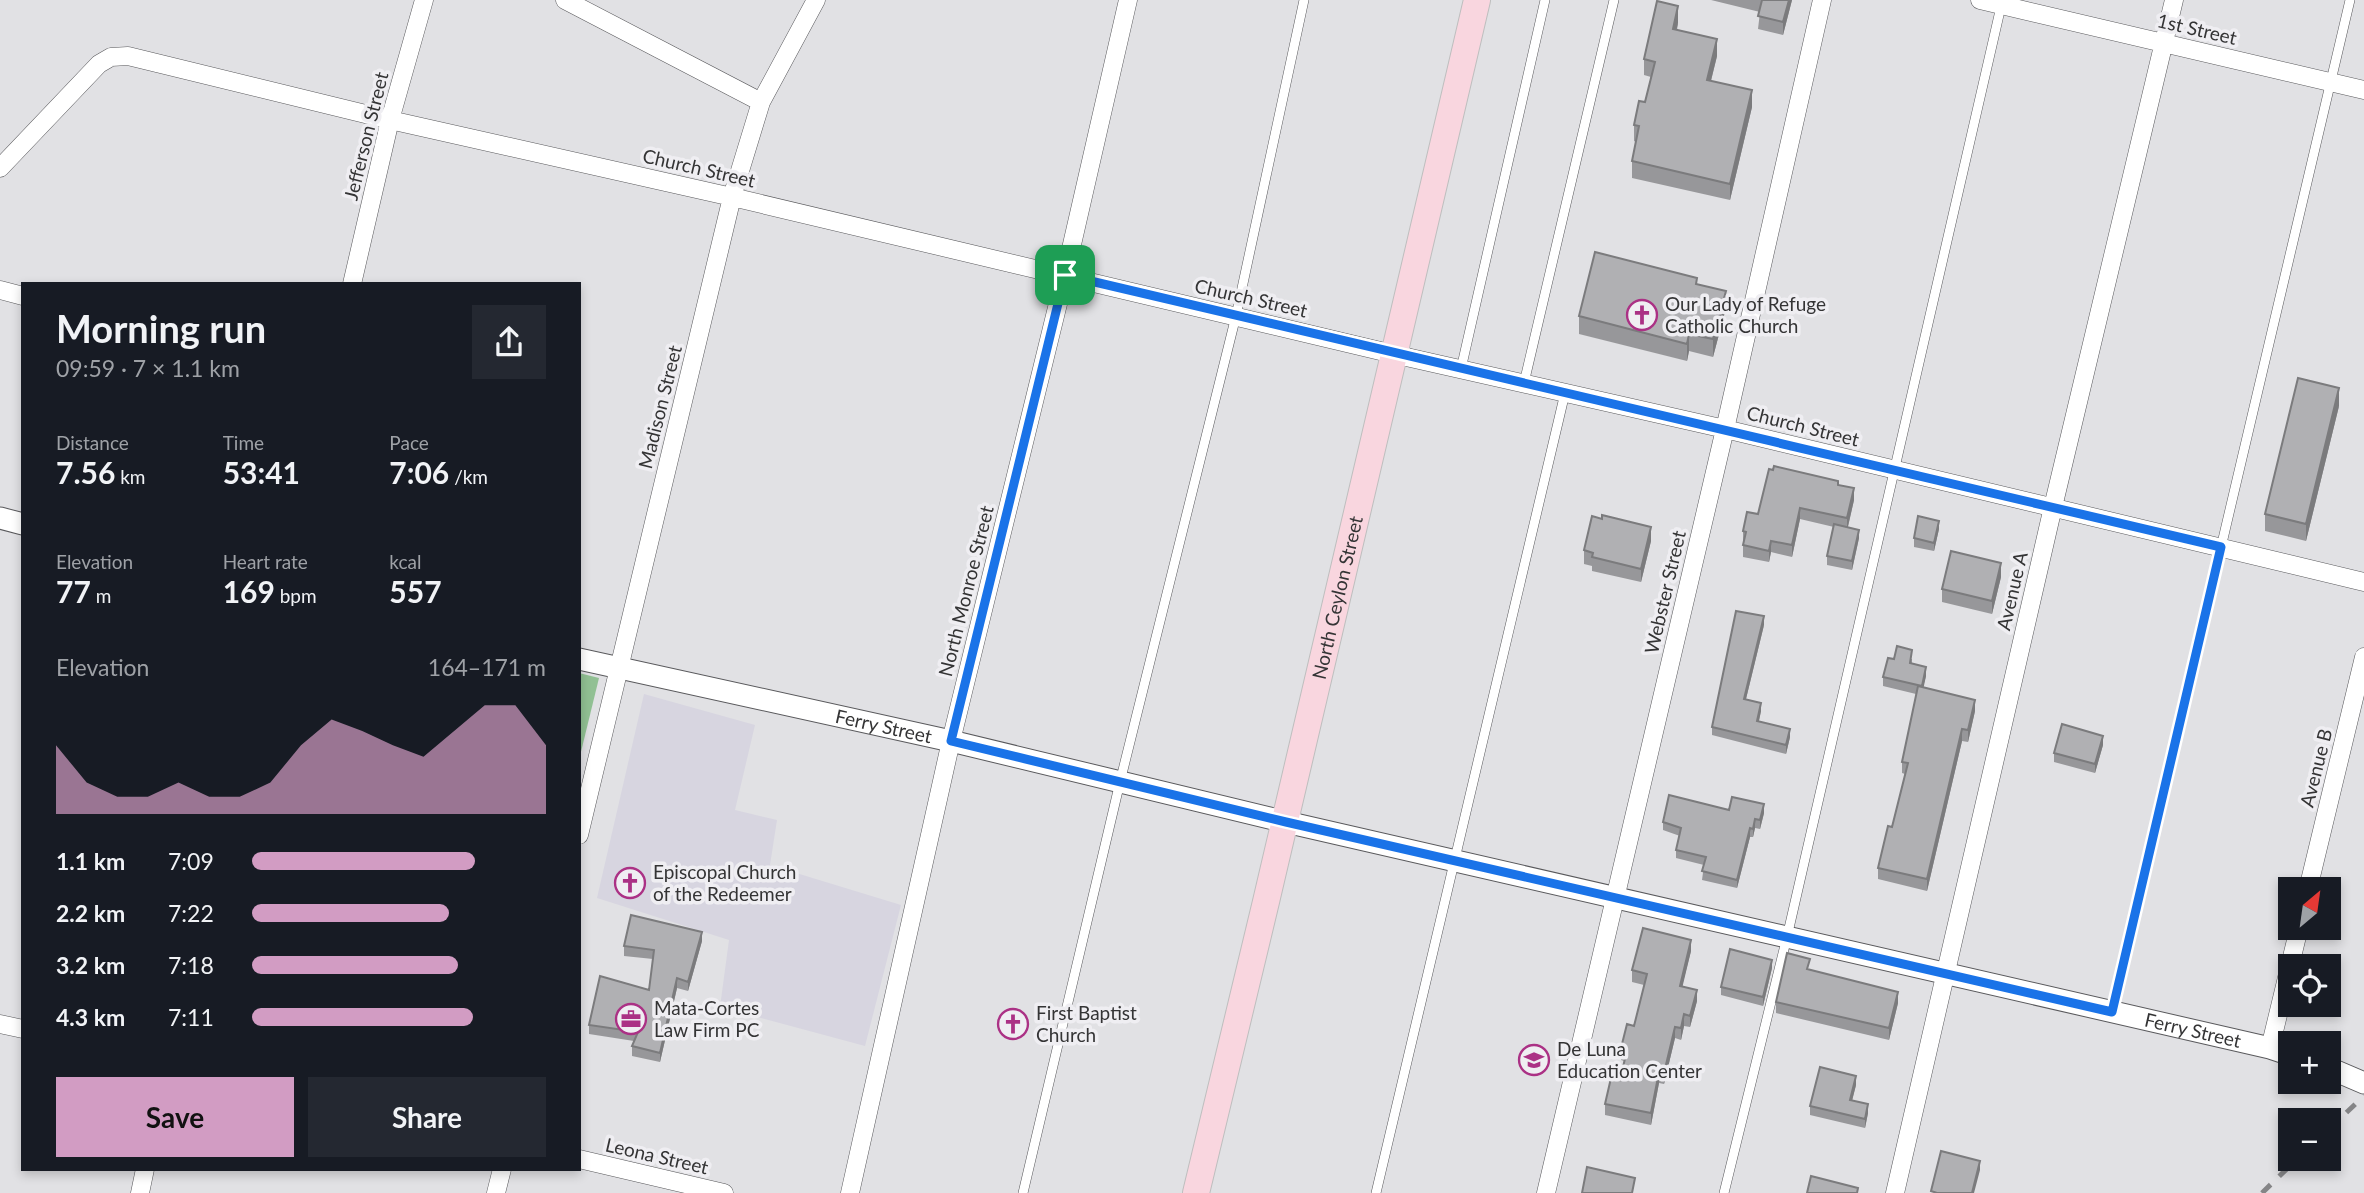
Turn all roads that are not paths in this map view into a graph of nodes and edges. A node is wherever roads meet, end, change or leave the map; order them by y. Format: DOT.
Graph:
graph roads {
  1 [pos="424,0"];
  2 [pos="565,0"];
  3 [pos="816,0"];
  4 [pos="1128,0"];
  5 [pos="1304,0"];
  6 [pos="1477,0"];
  7 [pos="1545,0"];
  8 [pos="1614,0"];
  9 [pos="1822,0"];
  10 [pos="1980,0"];
  11 [pos="2174,0"];
  12 [pos="2350,0"];
  13 [pos="2002,3"];
  14 [pos="2164,43"];
  15 [pos="2330,82"];
  16 [pos="2364,90"];
  17 [pos="761,102"];
  18 [pos="390,120"];
  19 [pos="0,168"];
  20 [pos="733,197"];
  21 [pos="1065,275"];
  22 [pos="352,282"];
  23 [pos="0,290"];
  24 [pos="21,295"];
  25 [pos="1236,316"];
  26 [pos="1393,354"];
  27 [pos="1461,369"];
  28 [pos="1524,383"];
  29 [pos="1565,393"];
  30 [pos="1725,429"];
  31 [pos="1895,470"];
  32 [pos="2053,507"];
  33 [pos="0,518"];
  34 [pos="21,523"];
  35 [pos="2221,547"];
  36 [pos="2364,582"];
  37 [pos="2364,657"];
  38 [pos="581,659"];
  39 [pos="618,668"];
  40 [pos="951,741"];
  41 [pos="1120,782"];
  42 [pos="1286,822"];
  43 [pos="581,826"];
  44 [pos="1455,860"];
  45 [pos="2311,877"];
  46 [pos="1616,896"];
  47 [pos="1787,937"];
  48 [pos="2296,940"];
  49 [pos="1944,974"];
  50 [pos="2112,1012"];
  51 [pos="0,1024"];
  52 [pos="21,1029"];
  53 [pos="2270,1048"];
  54 [pos="2278,1051"];
  55 [pos="2341,1073"];
  56 [pos="2364,1083"];
  57 [pos="581,1159"];
  58 [pos="145,1171"];
  59 [pos="502,1171"];
  60 [pos="140,1193"];
  61 [pos="496,1193"];
  62 [pos="724,1193"];
  63 [pos="850,1193"];
  64 [pos="1023,1193"];
  65 [pos="1196,1193"];
  66 [pos="1376,1193"];
  67 [pos="1546,1193"];
  68 [pos="1724,1193"];
  69 [pos="1895,1193"];
  1 -- 18 [label="street, Jefferson Street"];
  2 -- 17 [label="street"];
  3 -- 17 [label="street, Madison Street"];
  4 -- 21 [label="street, North Monroe Street"];
  5 -- 25 [label="lane"];
  6 -- 26 [label="main road, North Ceylon Street"];
  7 -- 27 [label="lane"];
  8 -- 28 [label="lane"];
  9 -- 30 [label="street, Webster Street"];
  10 -- 13 [label="street, 1st Street"];
  11 -- 14 [label="street, Avenue A"];
  12 -- 15 [label="lane"];
  13 -- 14 [label="street, 1st Street"];
  13 -- 31 [label="lane"];
  14 -- 15 [label="street, 1st Street"];
  14 -- 32 [label="street, Avenue A"];
  15 -- 16 [label="street, 1st Street"];
  15 -- 35 [label="lane"];
  17 -- 20 [label="street, Madison Street"];
  18 -- 19 [label="street, Church Street"];
  18 -- 20 [label="street, Church Street"];
  18 -- 22 [label="street, Jefferson Street"];
  20 -- 21 [label="street, Church Street"];
  20 -- 39 [label="street, Madison Street"];
  21 -- 25 [label="street, Church Street"];
  21 -- 40 [label="street, North Monroe Street"];
  23 -- 24 [label="street"];
  25 -- 26 [label="street, Church Street"];
  25 -- 41 [label="lane"];
  26 -- 27 [label="street, Church Street"];
  26 -- 42 [label="main road, North Ceylon Street"];
  27 -- 28 [label="street, Church Street"];
  28 -- 29 [label="street, Church Street"];
  29 -- 30 [label="street, Church Street"];
  29 -- 44 [label="lane"];
  30 -- 31 [label="street, Church Street"];
  30 -- 46 [label="street, Webster Street"];
  31 -- 32 [label="street, Church Street"];
  31 -- 47 [label="lane"];
  32 -- 35 [label="street, Church Street"];
  32 -- 49 [label="street, Avenue A"];
  33 -- 34 [label="street"];
  35 -- 36 [label="street, Church Street"];
  35 -- 50 [label="lane"];
  37 -- 45 [label="street, Avenue B"];
  38 -- 39 [label="street, Ferry Street"];
  39 -- 40 [label="street, Ferry Street"];
  39 -- 43 [label="street, Madison Street"];
  40 -- 41 [label="street, Ferry Street"];
  40 -- 63 [label="street, North Monroe Street"];
  41 -- 42 [label="street, Ferry Street"];
  41 -- 64 [label="lane"];
  42 -- 44 [label="street, Ferry Street"];
  42 -- 65 [label="main road, North Ceylon Street"];
  44 -- 46 [label="street, Ferry Street"];
  44 -- 66 [label="lane"];
  46 -- 47 [label="street, Ferry Street"];
  46 -- 67 [label="street, Webster Street"];
  47 -- 49 [label="street, Ferry Street"];
  47 -- 68 [label="lane"];
  48 -- 53 [label="street"];
  49 -- 50 [label="street, Ferry Street"];
  49 -- 69 [label="street, Avenue A"];
  50 -- 53 [label="street, Ferry Street"];
  51 -- 52 [label="street"];
  53 -- 54 [label="street, Ferry Street"];
  55 -- 56 [label="street"];
  57 -- 62 [label="street, Leona Street"];
  58 -- 60 [label="street"];
  59 -- 61 [label="street"];
}
